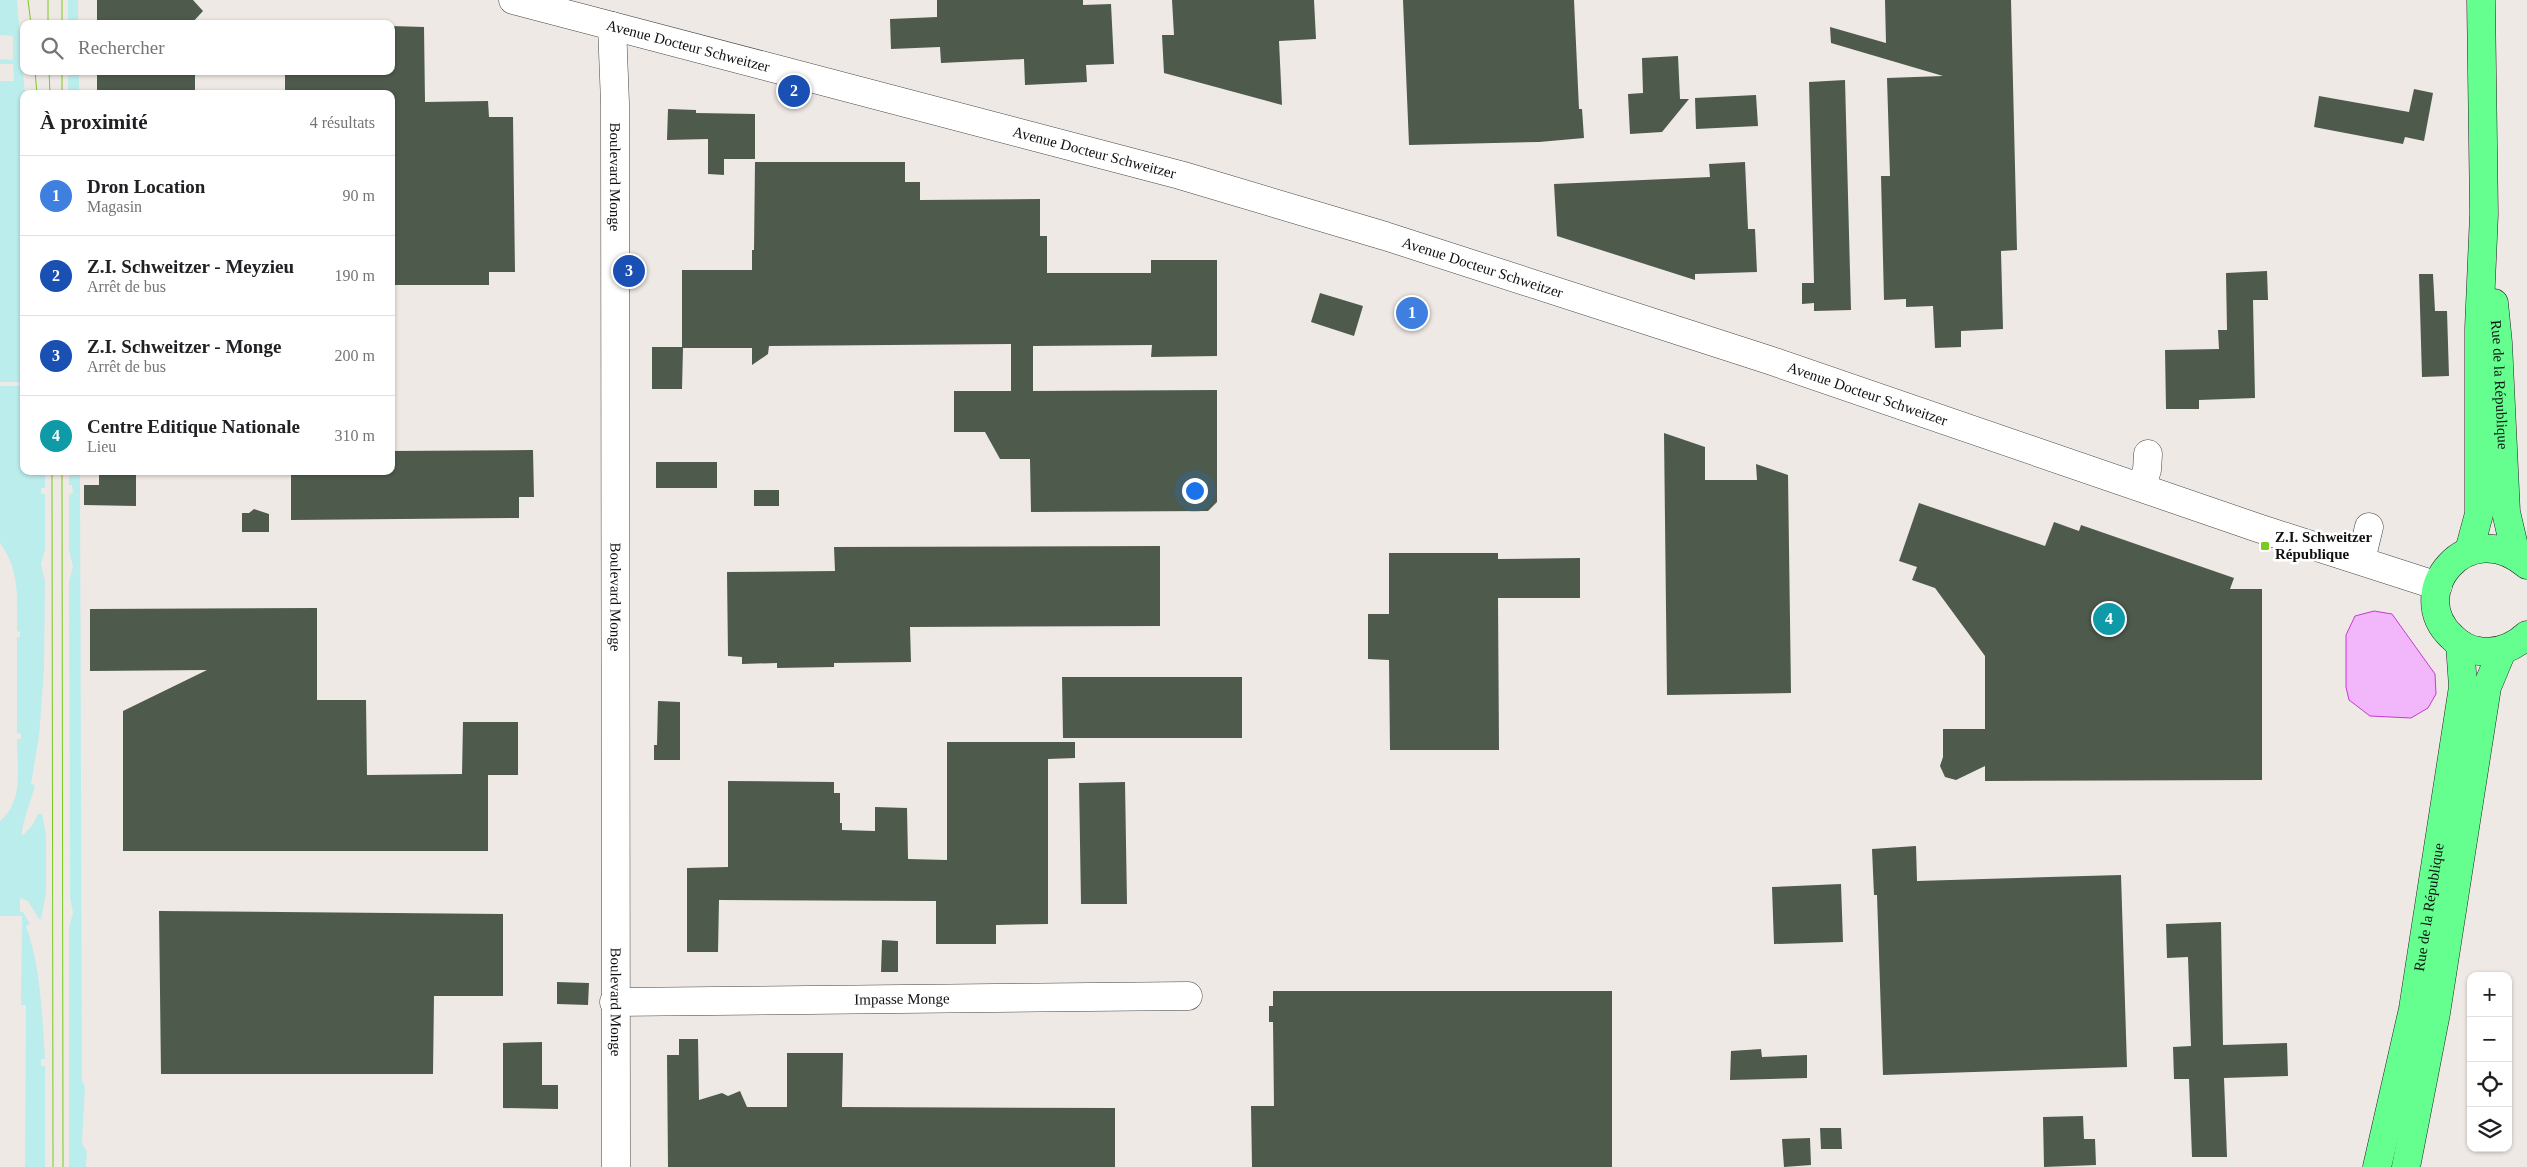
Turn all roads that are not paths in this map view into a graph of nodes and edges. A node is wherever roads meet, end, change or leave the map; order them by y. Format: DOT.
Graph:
graph roads {
  1 [pos="513,0"];
  2 [pos="2480,0"];
  3 [pos="612,26"];
  4 [pos="2484,214"];
  5 [pos="2148,454"];
  6 [pos="2141,487"];
  7 [pos="2369,527"];
  8 [pos="2469,551"];
  9 [pos="2361,560"];
  10 [pos="2521,560"];
  11 [pos="2438,586"];
  12 [pos="2527,635"];
  13 [pos="2460,644"];
  14 [pos="2502,651"];
  15 [pos="1188,996"];
  16 [pos="614,1002"];
  17 [pos="616,1167"];
  18 [pos="2377,1167"];
  19 [pos="2406,1167"];
  1 -- 3 [label="street, Avenue Docteur Schweitzer"];
  2 -- 4 [label="main road, Rue de la République"];
  3 -- 6 [label="street, Avenue Docteur Schweitzer"];
  3 -- 16 [label="street, Boulevard Monge"];
  4 -- 8 [label="main road, Rue de la République"];
  4 -- 10 [label="main road, Rue de la République"];
  5 -- 6 [label="street"];
  6 -- 9 [label="street, Avenue Docteur Schweitzer"];
  7 -- 9 [label="street"];
  8 -- 10 [label="main road"];
  8 -- 11 [label="main road"];
  9 -- 11 [label="street, Avenue Docteur Schweitzer"];
  11 -- 13 [label="main road"];
  12 -- 14 [label="main road"];
  13 -- 14 [label="main road"];
  13 -- 18 [label="main road, Rue de la République"];
  14 -- 19 [label="main road, Rue de la République"];
  15 -- 16 [label="street, Impasse Monge"];
  16 -- 17 [label="street, Boulevard Monge"];
}
